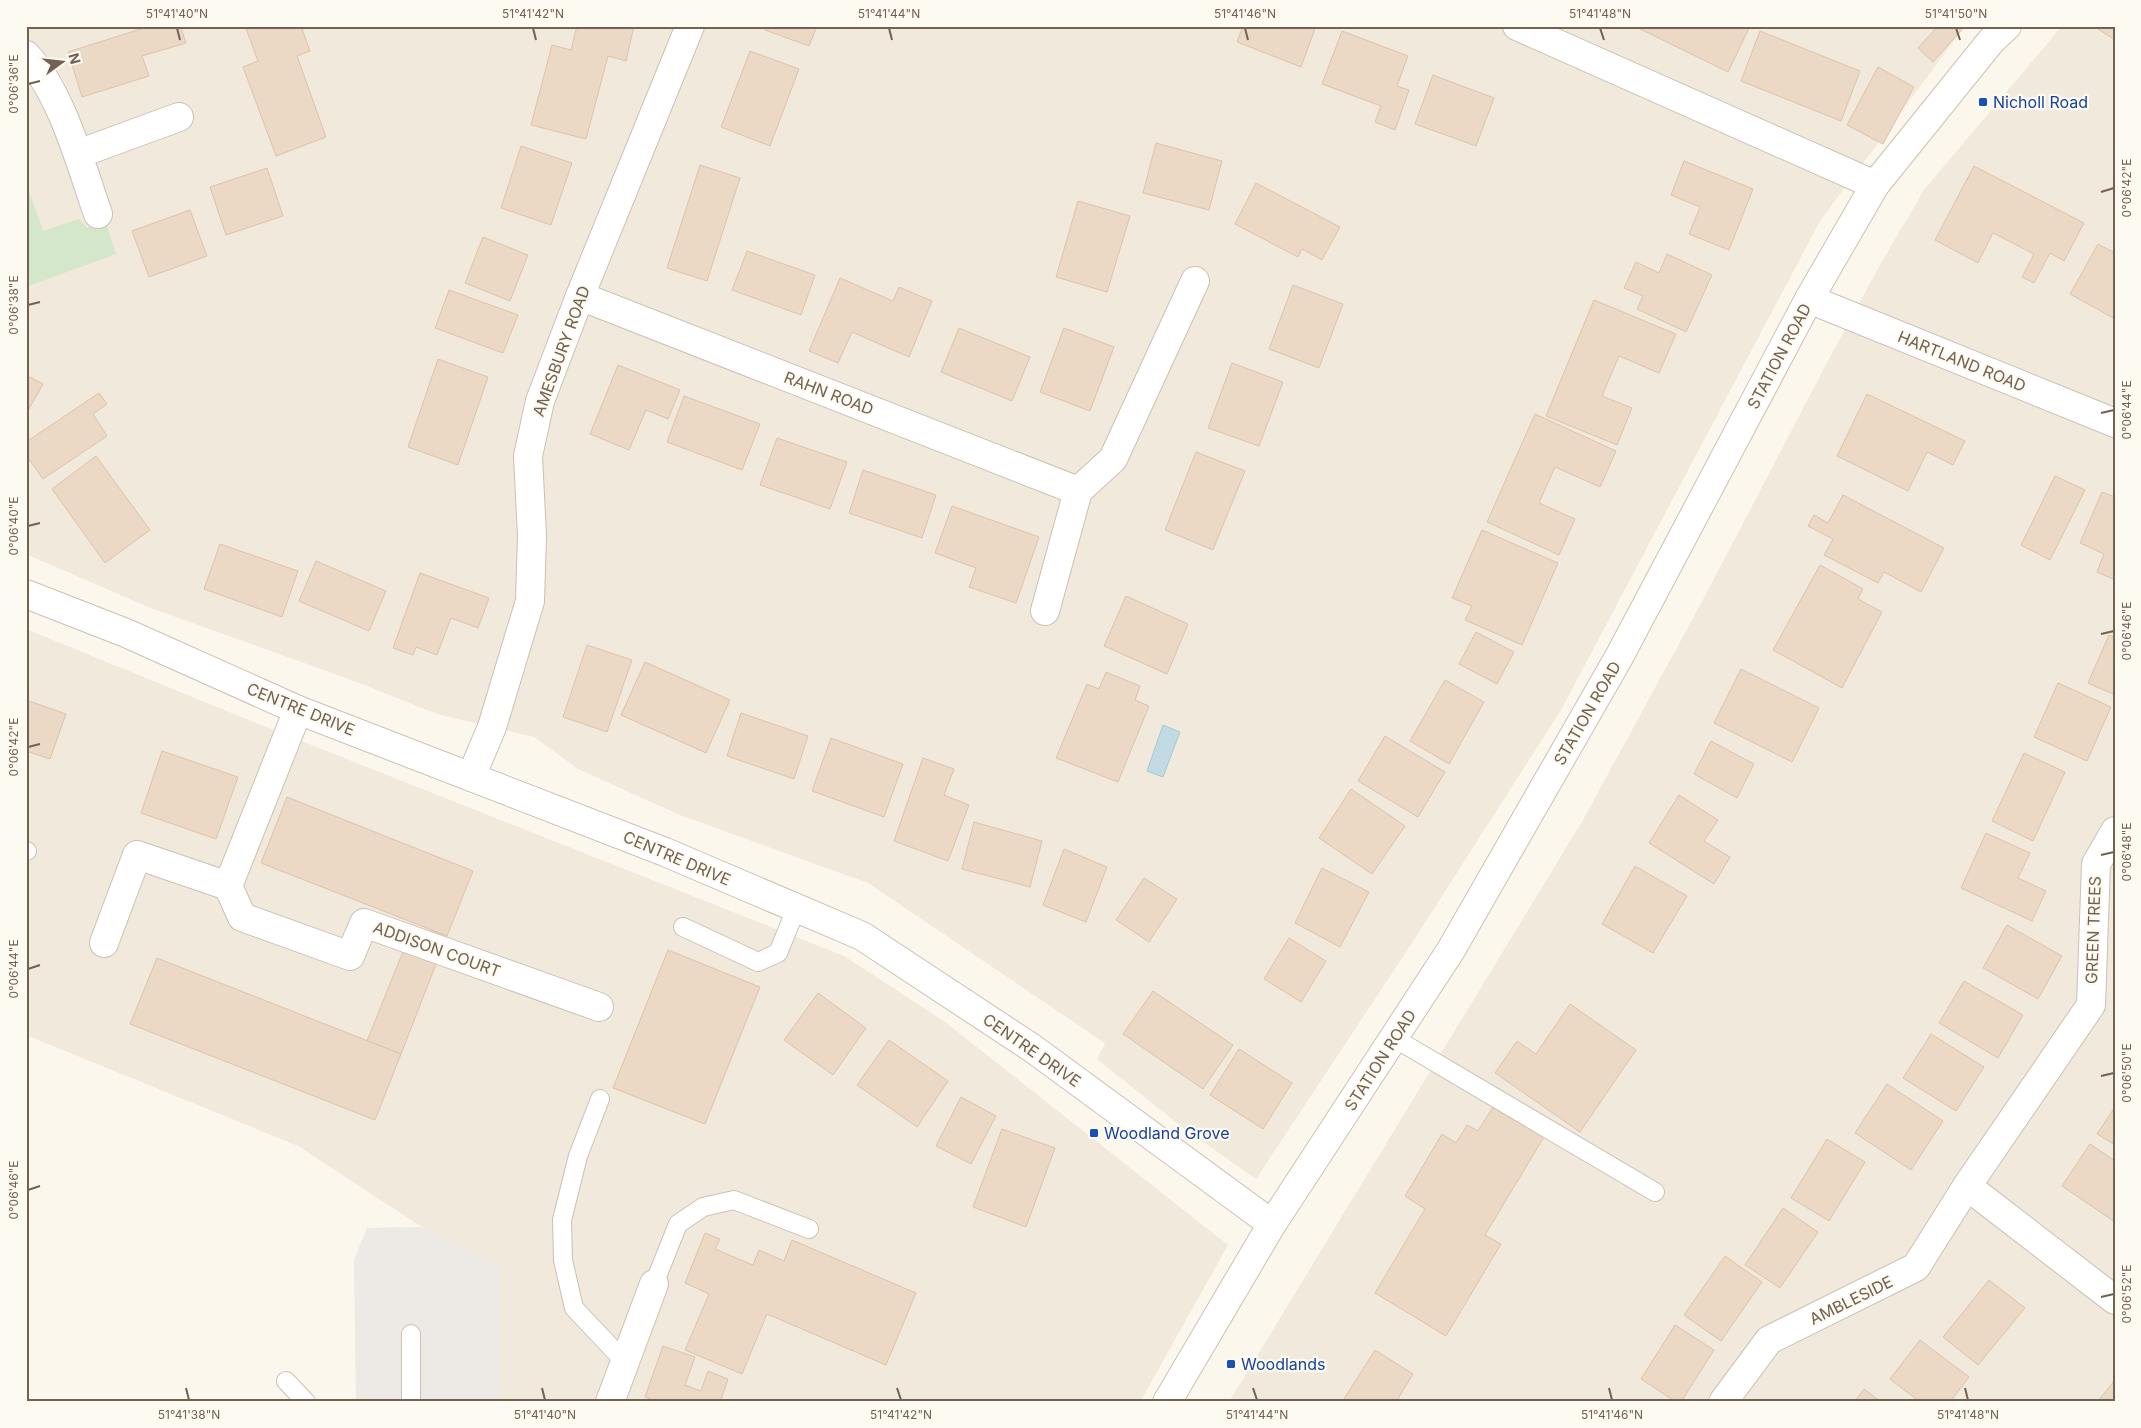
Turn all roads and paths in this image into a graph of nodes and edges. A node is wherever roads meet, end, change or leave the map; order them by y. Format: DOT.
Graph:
graph roads {
  1 [pos="690,26"];
  2 [pos="1517,26"];
  3 [pos="2006,26"];
  4 [pos="26,55"];
  5 [pos="180,117"];
  6 [pos="78,154"];
  7 [pos="1876,185"];
  8 [pos="98,214"];
  9 [pos="1195,281"];
  10 [pos="580,296"];
  11 [pos="1809,299"];
  12 [pos="2115,423"];
  13 [pos="1078,491"];
  14 [pos="26,594"];
  15 [pos="1045,610"];
  16 [pos="298,710"];
  17 [pos="472,777"];
  18 [pos="2115,831"];
  19 [pos="228,886"];
  20 [pos="796,909"];
  21 [pos="683,927"];
  22 [pos="104,943"];
  23 [pos="2091,1005"];
  24 [pos="598,1007"];
  25 [pos="1394,1038"];
  26 [pos="600,1099"];
  27 [pos="1967,1186"];
  28 [pos="1655,1192"];
  29 [pos="1272,1224"];
  30 [pos="809,1230"];
  31 [pos="654,1284"];
  32 [pos="2115,1300"];
  33 [pos="411,1334"];
  34 [pos="625,1362"];
  35 [pos="1170,1401"];
  36 [pos="290,1402"];
  37 [pos="306,1402"];
  38 [pos="411,1402"];
  39 [pos="610,1402"];
  40 [pos="1723,1402"];
  1 -- 10 [label="street, AMESBURY ROAD"];
  2 -- 7 [label="street"];
  3 -- 7 [label="street, STATION ROAD"];
  4 -- 6 [label="street"];
  5 -- 6 [label="street"];
  6 -- 8 [label="street"];
  7 -- 11 [label="street, STATION ROAD"];
  9 -- 13 [label="street"];
  10 -- 13 [label="street, RAHN ROAD"];
  10 -- 17 [label="street, AMESBURY ROAD"];
  11 -- 12 [label="street, HARTLAND ROAD"];
  11 -- 25 [label="street, STATION ROAD"];
  13 -- 15 [label="street"];
  14 -- 16 [label="street, CENTRE DRIVE"];
  16 -- 17 [label="street, CENTRE DRIVE"];
  16 -- 19 [label="street"];
  17 -- 20 [label="street, CENTRE DRIVE"];
  18 -- 23 [label="street, GREEN TREES"];
  19 -- 22 [label="street"];
  19 -- 24 [label="street, ADDISON COURT"];
  20 -- 21 [label="lane"];
  20 -- 29 [label="street, CENTRE DRIVE"];
  23 -- 27 [label="street, AMBLESIDE"];
  25 -- 28 [label="lane"];
  25 -- 29 [label="street, STATION ROAD"];
  26 -- 34 [label="lane"];
  27 -- 32 [label="street"];
  27 -- 40 [label="street, AMBLESIDE"];
  29 -- 35 [label="street, STATION ROAD"];
  30 -- 31 [label="lane"];
  31 -- 34 [label="street"];
  33 -- 38 [label="lane"];
  34 -- 39 [label="street"];
  36 -- 37 [label="lane"];
}
